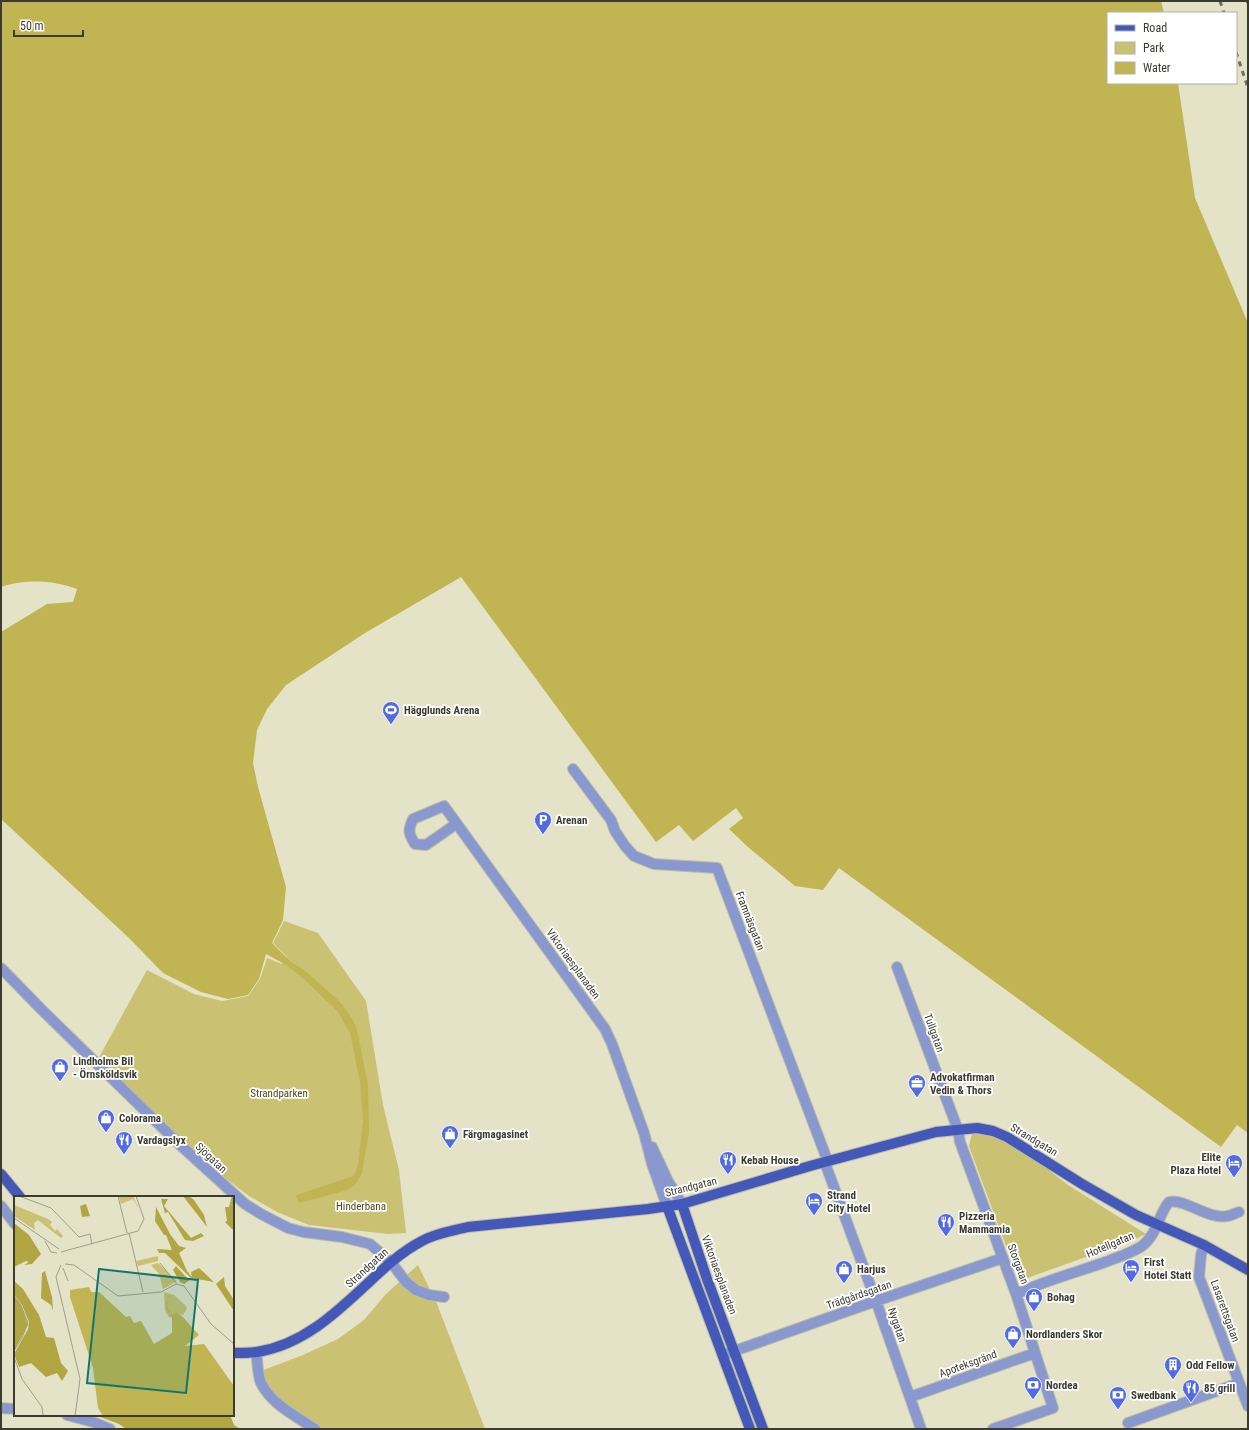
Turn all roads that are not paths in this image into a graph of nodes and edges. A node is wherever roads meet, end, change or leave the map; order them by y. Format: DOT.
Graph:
graph roads {
  1 [pos="573,769"];
  2 [pos="456,824"];
  3 [pos="897,967"];
  4 [pos="1,968"];
  5 [pos="958,1130"];
  6 [pos="644,1133"];
  7 [pos="826,1162"];
  8 [pos="1,1174"];
  9 [pos="19,1196"];
  10 [pos="682,1204"];
  11 [pos="1,1206"];
  12 [pos="667,1206"];
  13 [pos="1239,1212"];
  14 [pos="14,1223"];
  15 [pos="1158,1225"];
  16 [pos="1204,1245"];
  17 [pos="1003,1258"];
  18 [pos="391,1262"];
  19 [pos="1248,1270"];
  20 [pos="1016,1294"];
  21 [pos="444,1297"];
  22 [pos="876,1301"];
  23 [pos="735,1351"];
  24 [pos="256,1352"];
  25 [pos="234,1353"];
  26 [pos="1035,1353"];
  27 [pos="723,1355"];
  28 [pos="1239,1383"];
  29 [pos="910,1397"];
  30 [pos="1248,1406"];
  31 [pos="1,1408"];
  32 [pos="14,1409"];
  33 [pos="71,1416"];
  34 [pos="1128,1422"];
  35 [pos="110,1429"];
  36 [pos="315,1429"];
  37 [pos="750,1429"];
  38 [pos="763,1429"];
  39 [pos="921,1429"];
  40 [pos="993,1429"];
  1 -- 7 [label="street, Framnäsgatan"];
  2 -- 2 [label="street, Viktoriaesplanaden"];
  2 -- 6 [label="street, Viktoriaesplanaden"];
  3 -- 5 [label="street, Tullgatan"];
  4 -- 18 [label="street, Sjögatan"];
  5 -- 7 [label="main road, Strandgatan"];
  5 -- 15 [label="main road, Strandgatan"];
  5 -- 17 [label="street, Storgatan"];
  6 -- 10 [label="street, Viktoriaesplanaden"];
  6 -- 12 [label="street, Viktoriaesplanaden"];
  7 -- 10 [label="main road, Strandgatan"];
  7 -- 22 [label="street, Nygatan"];
  8 -- 9 [label="main road"];
  10 -- 12 [label="main road, Strandgatan"];
  10 -- 23 [label="main road, Viktoriaesplanaden"];
  11 -- 14 [label="street"];
  12 -- 18 [label="main road, Strandgatan"];
  12 -- 27 [label="main road, Viktoriaesplanaden"];
  13 -- 15 [label="street, Hotellgatan"];
  15 -- 16 [label="main road, Strandgatan"];
  15 -- 20 [label="street, Hotellgatan"];
  16 -- 19 [label="main road, Strandgatan"];
  16 -- 28 [label="street, Lasarettsgatan"];
  17 -- 20 [label="street, Storgatan"];
  17 -- 22 [label="street, Trädgårdsgatan"];
  18 -- 21 [label="street, Sjögatan"];
  18 -- 24 [label="main road, Strandgatan"];
  20 -- 26 [label="street, Storgatan"];
  22 -- 23 [label="street, Trädgårdsgatan"];
  22 -- 29 [label="street, Nygatan"];
  23 -- 27 [label="street, Trädgårdsgatan"];
  23 -- 38 [label="main road, Viktoriaesplanaden"];
  24 -- 25 [label="main road, Strandgatan"];
  24 -- 36 [label="street"];
  26 -- 29 [label="street, Apoteksgränd"];
  26 -- 40 [label="street, Storgatan"];
  27 -- 37 [label="main road, Viktoriaesplanaden"];
  28 -- 30 [label="street, Lasarettsgatan"];
  28 -- 34 [label="street"];
  29 -- 39 [label="street, Nygatan"];
  31 -- 32 [label="street"];
  33 -- 35 [label="street"];
}
